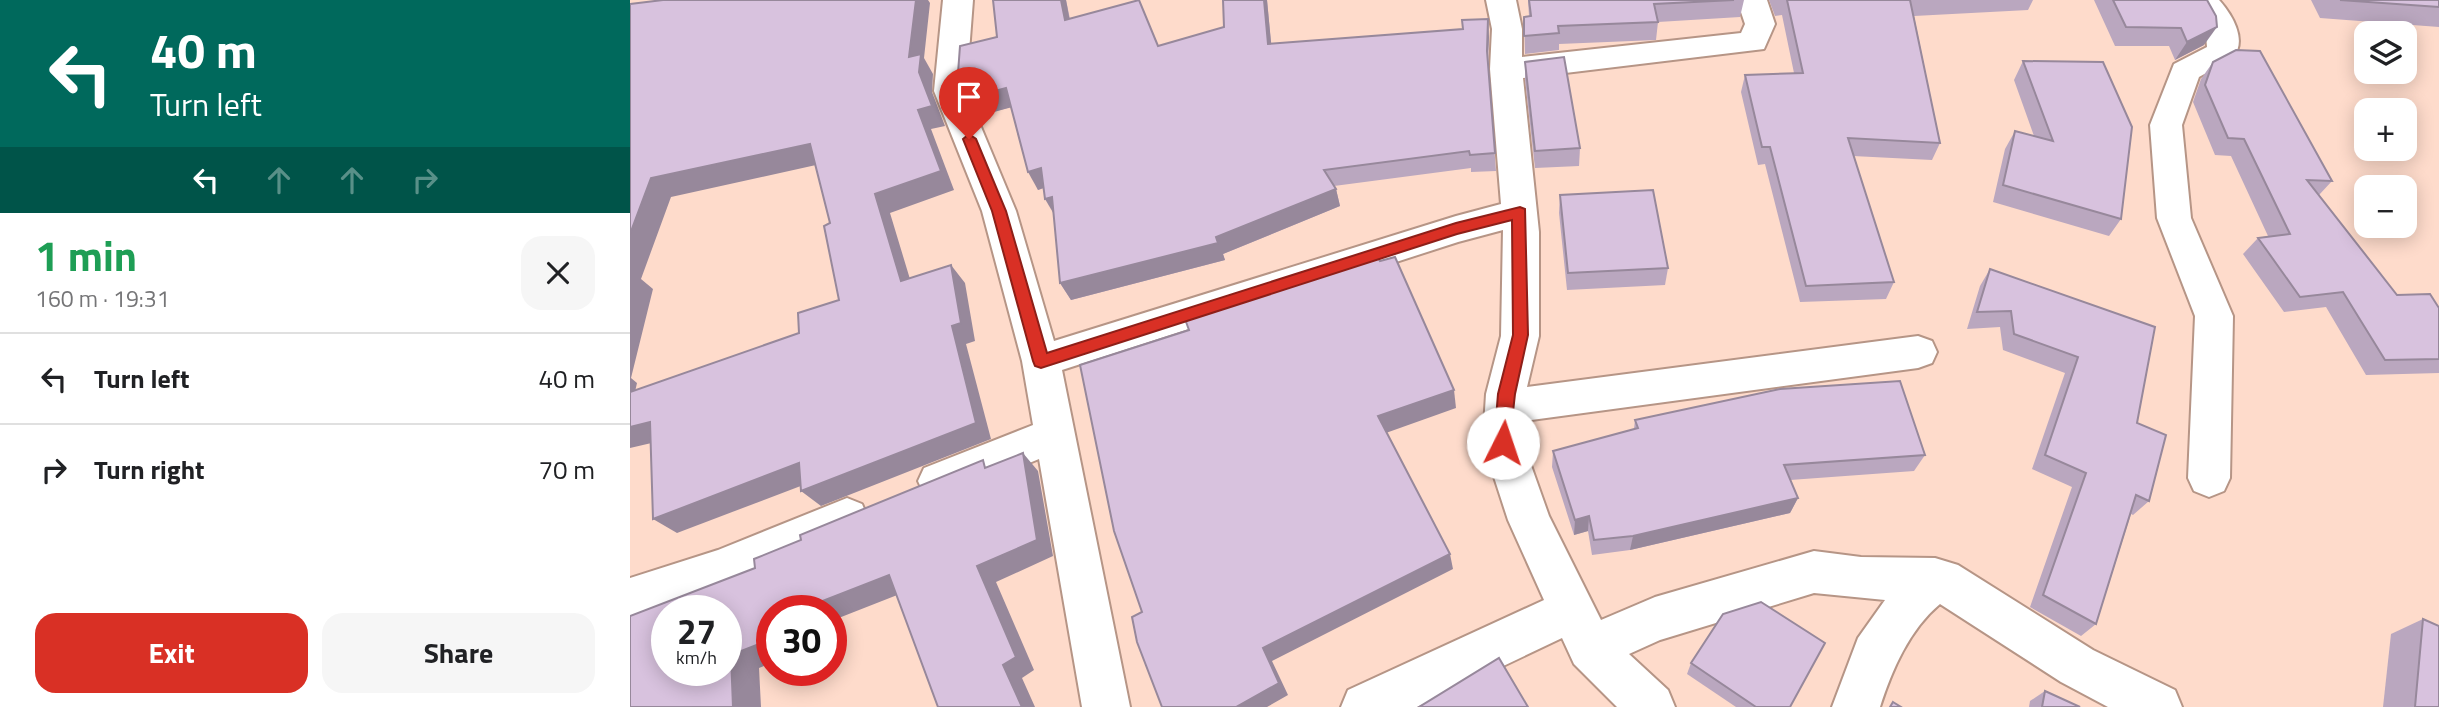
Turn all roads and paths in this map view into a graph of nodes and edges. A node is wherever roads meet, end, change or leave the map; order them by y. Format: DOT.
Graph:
graph roads {
  1 [pos="958,0"];
  2 [pos="1501,0"];
  3 [pos="1752,0"];
  4 [pos="2202,0"];
  5 [pos="1506,69"];
  6 [pos="1520,212"];
  7 [pos="1918,352"];
  8 [pos="1041,361"];
  9 [pos="1505,407"];
  10 [pos="1055,434"];
  11 [pos="2209,478"];
  12 [pos="1935,579"];
  13 [pos="630,600"];
  14 [pos="1581,629"];
  15 [pos="1107,707"];
  16 [pos="1365,707"];
  17 [pos="1651,707"];
  18 [pos="1856,707"];
  19 [pos="2158,707"];
  1 -- 8 [label="street"];
  2 -- 5 [label="street"];
  3 -- 5 [label="street"];
  4 -- 11 [label="street"];
  5 -- 6 [label="street"];
  6 -- 8 [label="street"];
  6 -- 9 [label="street"];
  7 -- 9 [label="street"];
  8 -- 10 [label="street"];
  9 -- 14 [label="street"];
  10 -- 13 [label="street"];
  10 -- 15 [label="street"];
  12 -- 14 [label="street"];
  12 -- 18 [label="street"];
  12 -- 19 [label="street"];
  14 -- 16 [label="street"];
  14 -- 17 [label="street"];
}
